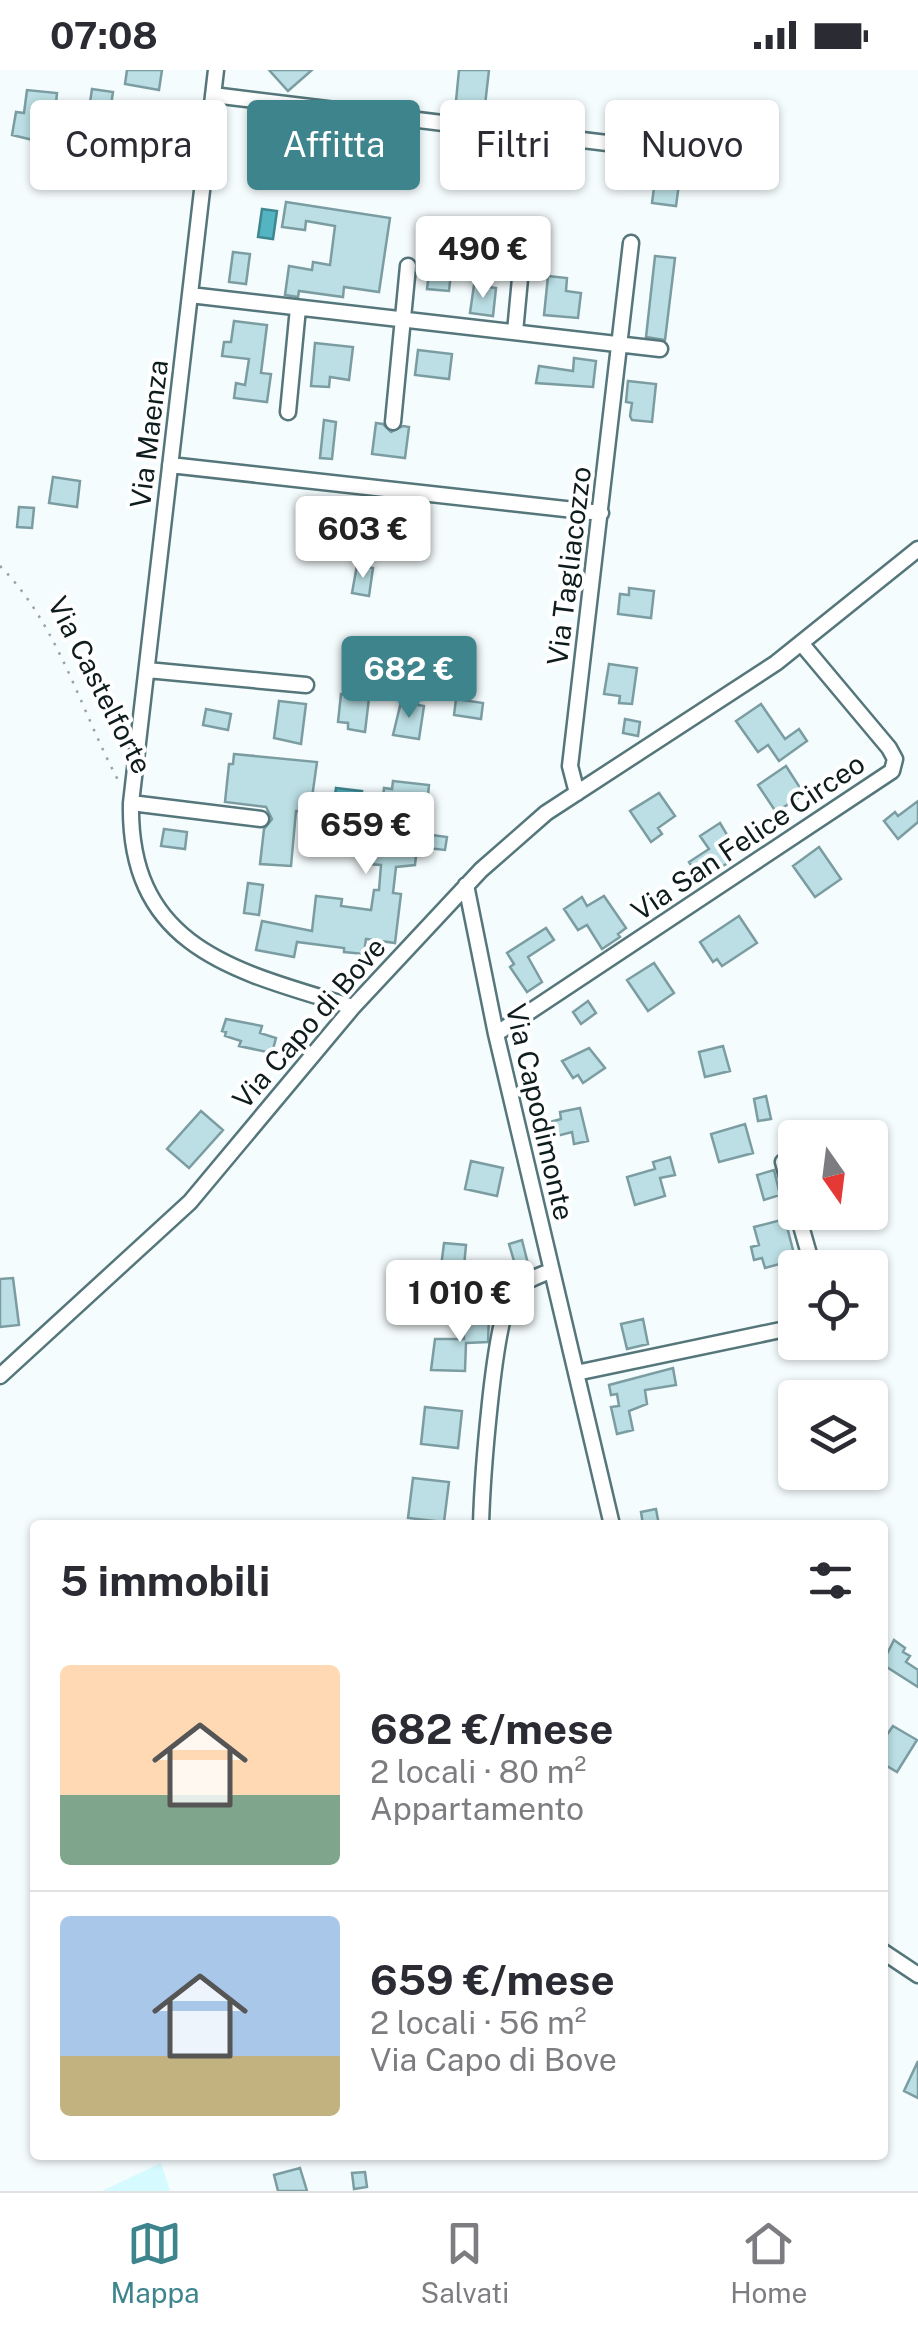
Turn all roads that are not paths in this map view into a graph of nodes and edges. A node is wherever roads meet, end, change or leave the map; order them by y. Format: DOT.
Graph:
graph roads {
  1 [pos="216,70"];
  2 [pos="213,96"];
  3 [pos="605,143"];
  4 [pos="524,236"];
  5 [pos="631,243"];
  6 [pos="408,266"];
  7 [pos="190,296"];
  8 [pos="298,308"];
  9 [pos="402,320"];
  10 [pos="515,332"];
  11 [pos="619,344"];
  12 [pos="660,348"];
  13 [pos="288,412"];
  14 [pos="393,422"];
  15 [pos="170,464"];
  16 [pos="600,513"];
  17 [pos="918,548"];
  18 [pos="802,643"];
  19 [pos="146,670"];
  20 [pos="306,685"];
  21 [pos="578,793"];
  22 [pos="131,804"];
  23 [pos="261,819"];
  24 [pos="466,885"];
  25 [pos="352,1006"];
  26 [pos="496,1034"];
  27 [pos="551,1271"];
  28 [pos="778,1331"];
  29 [pos="576,1373"];
  30 [pos="0,1376"];
  31 [pos="481,1520"];
  32 [pos="611,1520"];
  33 [pos="888,1955"];
  34 [pos="918,1976"];
  1 -- 2 [label="street, Via Maenza"];
  2 -- 3 [label="street"];
  2 -- 7 [label="street, Via Maenza"];
  4 -- 10 [label="street"];
  5 -- 11 [label="street, Via Tagliacozzo"];
  6 -- 9 [label="street"];
  7 -- 8 [label="street"];
  7 -- 15 [label="street, Via Maenza"];
  8 -- 9 [label="street"];
  8 -- 13 [label="street"];
  9 -- 10 [label="street"];
  9 -- 14 [label="street"];
  10 -- 11 [label="street"];
  11 -- 12 [label="street"];
  11 -- 16 [label="street, Via Tagliacozzo"];
  15 -- 16 [label="street"];
  15 -- 19 [label="street, Via Maenza"];
  16 -- 21 [label="street, Via Tagliacozzo"];
  17 -- 18 [label="street, Via Capo di Bove"];
  18 -- 21 [label="street, Via Capo di Bove"];
  18 -- 26 [label="street, Via San Felice Circeo"];
  19 -- 20 [label="street"];
  19 -- 22 [label="street, Via Maenza"];
  21 -- 24 [label="street, Via Capo di Bove"];
  22 -- 23 [label="street"];
  22 -- 25 [label="street, Via Castelforte"];
  24 -- 25 [label="street, Via Capo di Bove"];
  24 -- 26 [label="street, Via Capodimonte"];
  25 -- 30 [label="street, Via Capo di Bove"];
  26 -- 27 [label="street, Via Capodimonte"];
  27 -- 29 [label="street, Via Capodimonte"];
  27 -- 31 [label="street"];
  28 -- 29 [label="street"];
  29 -- 32 [label="street, Via Capodimonte"];
  33 -- 34 [label="street"];
}
